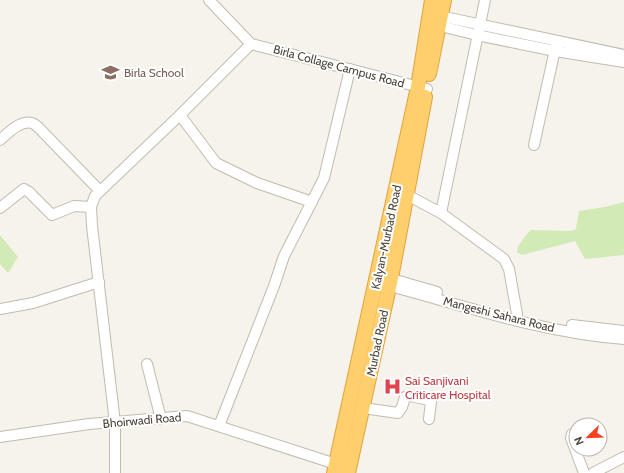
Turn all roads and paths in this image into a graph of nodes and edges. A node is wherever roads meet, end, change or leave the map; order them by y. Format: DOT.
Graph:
graph roads {
  1 [pos="209,0"];
  2 [pos="444,0"];
  3 [pos="485,0"];
  4 [pos="434,16"];
  5 [pos="478,30"];
  6 [pos="251,44"];
  7 [pos="556,46"];
  8 [pos="624,55"];
  9 [pos="624,62"];
  10 [pos="350,69"];
  11 [pos="422,88"];
  12 [pos="180,115"];
  13 [pos="0,140"];
  14 [pos="534,145"];
  15 [pos="100,191"];
  16 [pos="407,195"];
  17 [pos="312,202"];
  18 [pos="91,207"];
  19 [pos="0,208"];
  20 [pos="441,213"];
  21 [pos="377,278"];
  22 [pos="100,282"];
  23 [pos="390,282"];
  24 [pos="0,309"];
  25 [pos="518,314"];
  26 [pos="624,331"];
  27 [pos="624,339"];
  28 [pos="147,364"];
  29 [pos="362,408"];
  30 [pos="161,419"];
  31 [pos="429,419"];
  32 [pos="115,423"];
  33 [pos="219,426"];
  34 [pos="0,437"];
  35 [pos="578,457"];
  36 [pos="624,457"];
  37 [pos="342,470"];
  38 [pos="115,473"];
  39 [pos="584,473"];
  40 [pos="593,473"];
  1 -- 6 [label="street"];
  2 -- 4 [label="highway"];
  3 -- 5 [label="street"];
  4 -- 5 [label="street"];
  4 -- 11 [label="highway, Kalyan-Murbad Road"];
  5 -- 7 [label="street"];
  5 -- 20 [label="street"];
  6 -- 10 [label="street, Birla Collage Campus Road"];
  6 -- 12 [label="street"];
  7 -- 8 [label="street"];
  7 -- 9 [label="street"];
  7 -- 14 [label="street"];
  10 -- 11 [label="street, Birla Collage Campus Road"];
  10 -- 17 [label="street"];
  11 -- 16 [label="highway, Murbad Road"];
  11 -- 21 [label="highway, Kalyan-Murbad Road"];
  12 -- 15 [label="street"];
  12 -- 17 [label="street"];
  13 -- 15 [label="street"];
  15 -- 18 [label="street"];
  16 -- 20 [label="street"];
  16 -- 23 [label="highway, Murbad Road"];
  17 -- 33 [label="street"];
  18 -- 19 [label="street"];
  18 -- 22 [label="street"];
  20 -- 25 [label="street"];
  21 -- 23 [label="street, Mangeshi Sahara Road"];
  21 -- 37 [label="highway, Kalyan-Murbad Road"];
  22 -- 24 [label="street"];
  22 -- 32 [label="street"];
  23 -- 25 [label="street, Mangeshi Sahara Road"];
  23 -- 27 [label="street, Mangeshi Sahara Road"];
  23 -- 29 [label="highway, Murbad Road"];
  25 -- 26 [label="street, Mangeshi Sahara Road"];
  28 -- 30 [label="street"];
  29 -- 31 [label="street"];
  29 -- 37 [label="highway, Murbad Road"];
  30 -- 32 [label="street, Bhoirwadi Road"];
  30 -- 33 [label="street, Bhoirwadi Road"];
  32 -- 34 [label="street, Bhoirwadi Road"];
  32 -- 38 [label="street"];
  33 -- 37 [label="street, Bhoirwadi Road"];
  35 -- 39 [label="street"];
  36 -- 40 [label="street"];
}
